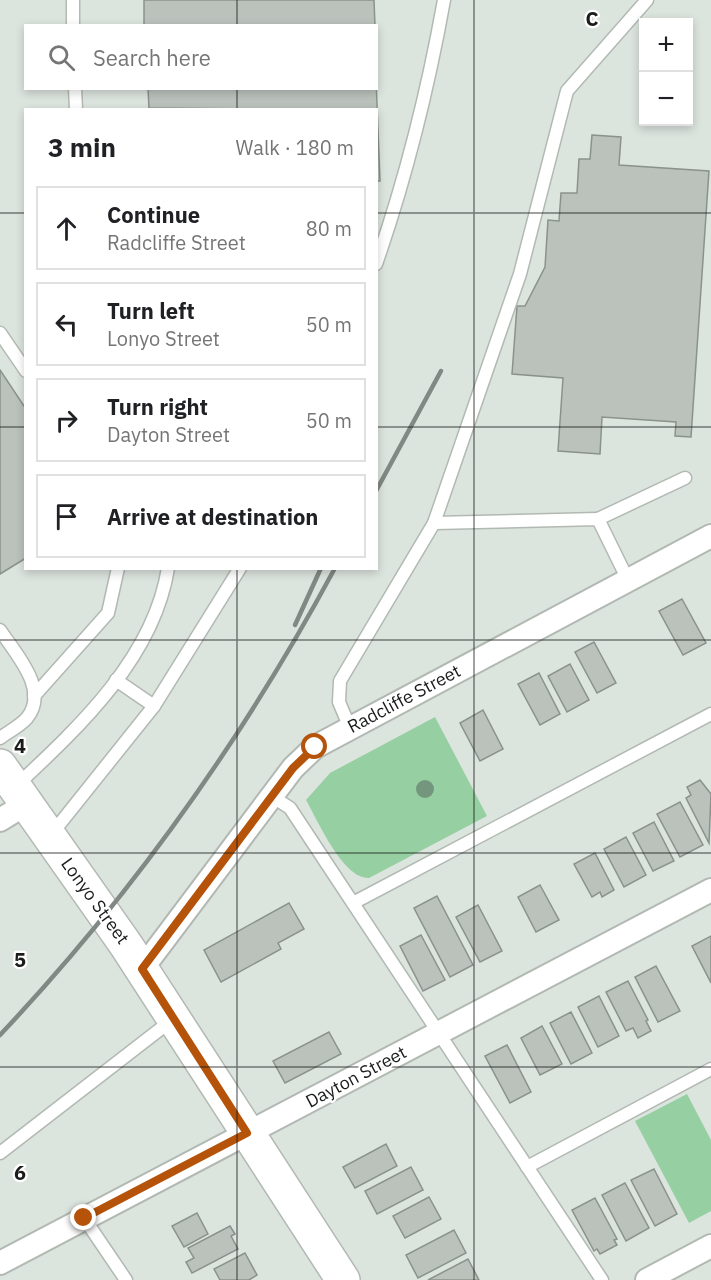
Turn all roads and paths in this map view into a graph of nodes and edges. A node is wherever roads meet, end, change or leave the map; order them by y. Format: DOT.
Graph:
graph roads {
  1 [pos="73,0"];
  2 [pos="444,0"];
  3 [pos="647,0"];
  4 [pos="74,24"];
  5 [pos="75,90"];
  6 [pos="76,108"];
  7 [pos="378,258"];
  8 [pos="0,333"];
  9 [pos="24,368"];
  10 [pos="685,478"];
  11 [pos="598,519"];
  12 [pos="434,523"];
  13 [pos="711,536"];
  14 [pos="118,570"];
  15 [pos="168,570"];
  16 [pos="239,570"];
  17 [pos="628,580"];
  18 [pos="0,630"];
  19 [pos="116,680"];
  20 [pos="34,696"];
  21 [pos="154,706"];
  22 [pos="711,714"];
  23 [pos="350,728"];
  24 [pos="0,738"];
  25 [pos="10,794"];
  26 [pos="273,797"];
  27 [pos="49,837"];
  28 [pos="711,890"];
  29 [pos="353,903"];
  30 [pos="142,969"];
  31 [pos="173,1019"];
  32 [pos="439,1033"];
  33 [pos="711,1069"];
  34 [pos="247,1133"];
  35 [pos="0,1153"];
  36 [pos="527,1167"];
  37 [pos="84,1218"];
  38 [pos="711,1246"];
  39 [pos="0,1263"];
  40 [pos="126,1280"];
  41 [pos="343,1280"];
  42 [pos="602,1280"];
  43 [pos="646,1280"];
  1 -- 4 [label="lane"];
  2 -- 7 [label="lane"];
  3 -- 12 [label="lane"];
  5 -- 6 [label="lane"];
  8 -- 9 [label="lane"];
  10 -- 11 [label="lane"];
  11 -- 12 [label="lane"];
  11 -- 17 [label="lane"];
  12 -- 23 [label="lane"];
  13 -- 17 [label="street, Radcliffe Street"];
  14 -- 20 [label="lane"];
  15 -- 19 [label="lane"];
  16 -- 21 [label="lane"];
  17 -- 23 [label="street, Radcliffe Street"];
  18 -- 20 [label="lane"];
  19 -- 21 [label="lane"];
  19 -- 25 [label="lane"];
  20 -- 24 [label="lane"];
  21 -- 27 [label="lane"];
  22 -- 29 [label="lane"];
  23 -- 26 [label="street, Radcliffe Street"];
  25 -- 27 [label="street, Lonyo Street"];
  26 -- 29 [label="lane"];
  26 -- 30 [label="street, Radcliffe Street"];
  27 -- 30 [label="street, Lonyo Street"];
  28 -- 32 [label="street, Dayton Street"];
  29 -- 32 [label="lane"];
  30 -- 31 [label="street, Lonyo Street"];
  31 -- 34 [label="street, Lonyo Street"];
  31 -- 35 [label="lane"];
  32 -- 34 [label="street, Dayton Street"];
  32 -- 36 [label="lane"];
  33 -- 36 [label="lane"];
  34 -- 37 [label="street, Dayton Street"];
  34 -- 41 [label="street, Lonyo Street"];
  36 -- 42 [label="lane"];
  37 -- 39 [label="street, Dayton Street"];
  37 -- 40 [label="lane"];
  38 -- 43 [label="street"];
}
